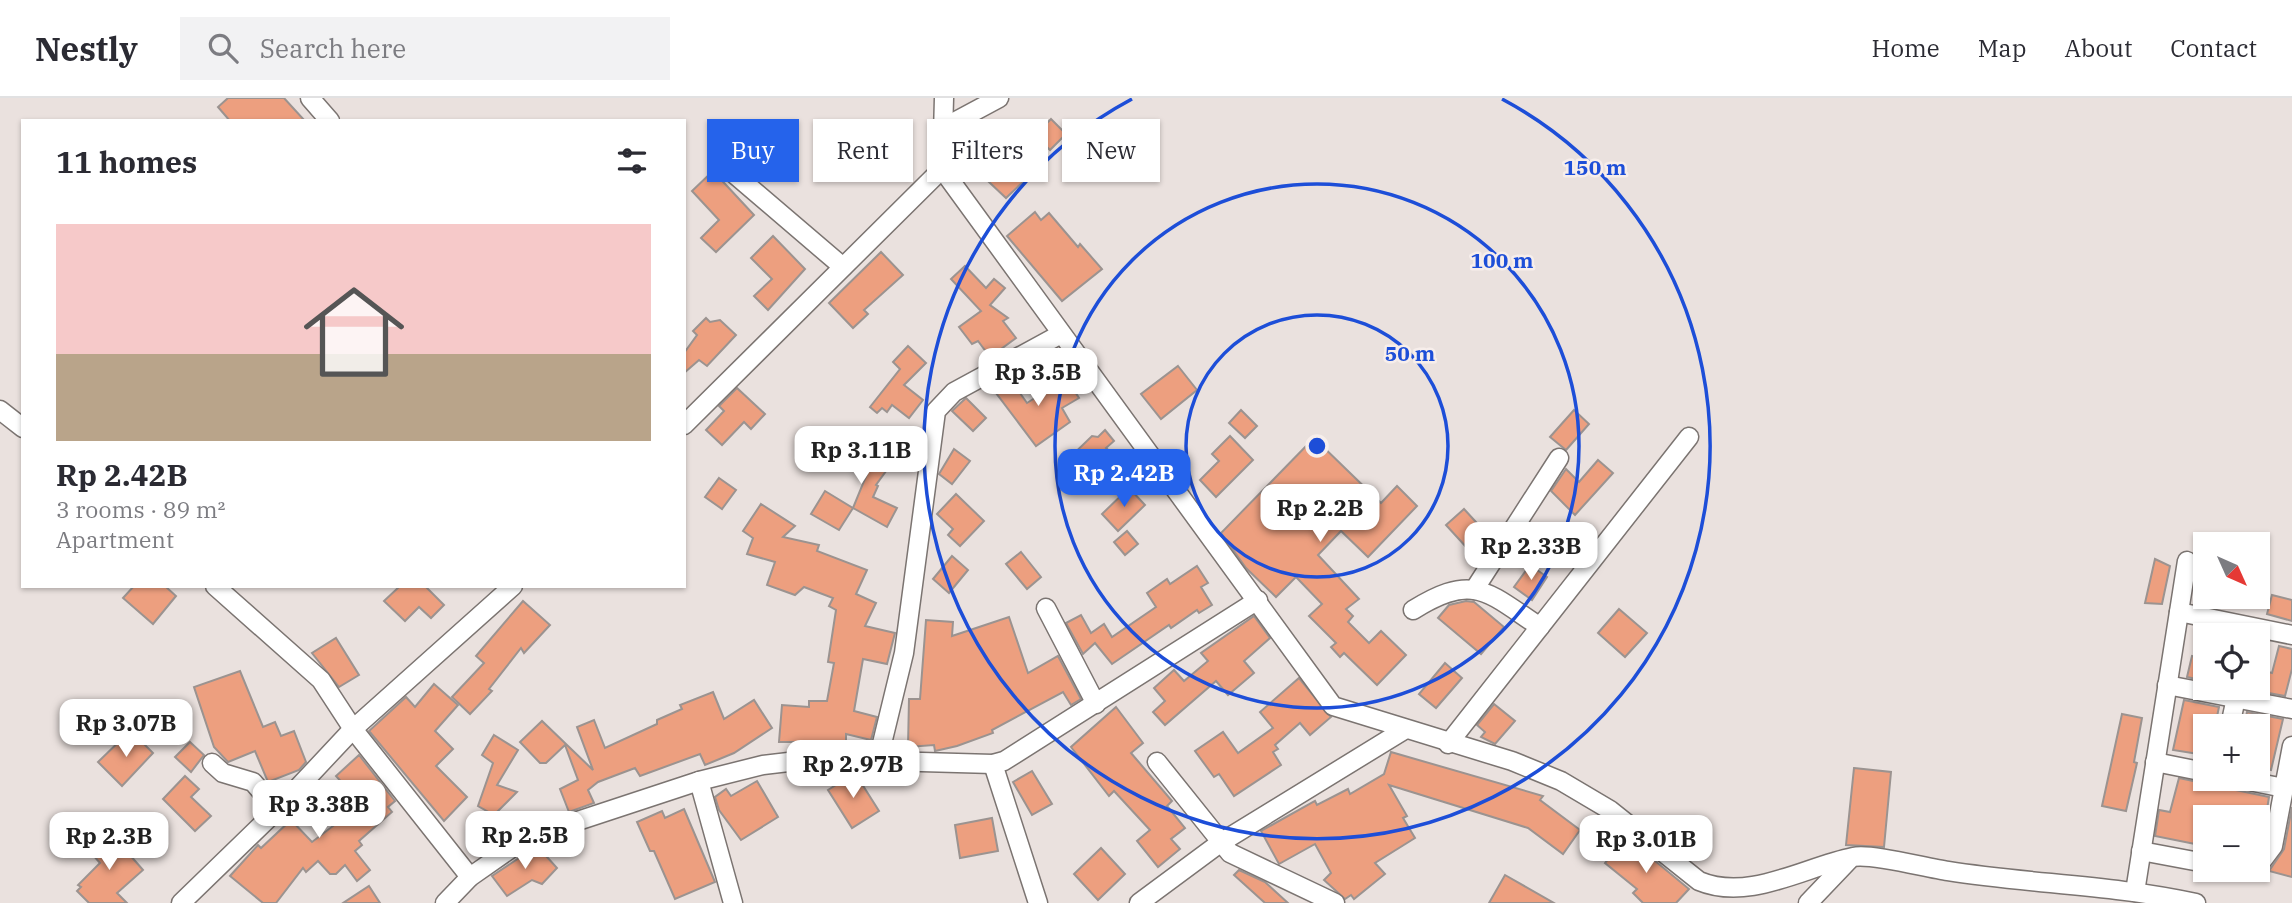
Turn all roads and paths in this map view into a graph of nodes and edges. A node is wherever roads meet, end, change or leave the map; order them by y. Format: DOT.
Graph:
graph roads {
  1 [pos="310,98"];
  2 [pos="944,98"];
  3 [pos="999,98"];
  4 [pos="328,119"];
  5 [pos="945,119"];
  6 [pos="960,119"];
  7 [pos="744,182"];
  8 [pos="929,182"];
  9 [pos="951,182"];
  10 [pos="843,267"];
  11 [pos="1061,334"];
  12 [pos="0,410"];
  13 [pos="686,423"];
  14 [pos="21,426"];
  15 [pos="1689,437"];
  16 [pos="1559,458"];
  17 [pos="2187,561"];
  18 [pos="217,588"];
  19 [pos="511,588"];
  20 [pos="1474,590"];
  21 [pos="1258,600"];
  22 [pos="1046,608"];
  23 [pos="1413,610"];
  24 [pos="2179,612"];
  25 [pos="1540,627"];
  26 [pos="2292,635"];
  27 [pos="2167,685"];
  28 [pos="2193,690"];
  29 [pos="2246,700"];
  30 [pos="1096,704"];
  31 [pos="2292,709"];
  32 [pos="353,729"];
  33 [pos="1404,730"];
  34 [pos="1448,744"];
  35 [pos="2292,747"];
  36 [pos="878,760"];
  37 [pos="1157,762"];
  38 [pos="2155,762"];
  39 [pos="212,763"];
  40 [pos="993,764"];
  41 [pos="2193,770"];
  42 [pos="699,781"];
  43 [pos="2270,785"];
  44 [pos="2284,788"];
  45 [pos="277,810"];
  46 [pos="1220,843"];
  47 [pos="2270,850"];
  48 [pos="2141,851"];
  49 [pos="1851,858"];
  50 [pos="2193,861"];
  51 [pos="470,877"];
  52 [pos="2135,892"];
  53 [pos="181,903"];
  54 [pos="445,903"];
  55 [pos="733,903"];
  56 [pos="1038,903"];
  57 [pos="1139,903"];
  58 [pos="1335,903"];
  59 [pos="1808,903"];
  60 [pos="2196,903"];
  1 -- 4 [label="street"];
  2 -- 5 [label="street"];
  3 -- 6 [label="street"];
  7 -- 10 [label="street"];
  8 -- 10 [label="street"];
  9 -- 11 [label="street"];
  10 -- 13 [label="street"];
  11 -- 21 [label="street"];
  11 -- 36 [label="street"];
  12 -- 14 [label="street"];
  15 -- 25 [label="street"];
  16 -- 20 [label="street"];
  17 -- 24 [label="street"];
  18 -- 32 [label="street"];
  19 -- 32 [label="street"];
  20 -- 23 [label="street"];
  20 -- 25 [label="street"];
  21 -- 30 [label="street"];
  21 -- 33 [label="street"];
  22 -- 30 [label="street"];
  24 -- 26 [label="street"];
  24 -- 27 [label="street"];
  25 -- 34 [label="street"];
  27 -- 28 [label="street"];
  27 -- 38 [label="street"];
  29 -- 31 [label="street"];
  30 -- 40 [label="street"];
  32 -- 45 [label="street"];
  32 -- 51 [label="street"];
  33 -- 34 [label="street"];
  33 -- 46 [label="street"];
  34 -- 49 [label="street"];
  35 -- 44 [label="street"];
  36 -- 40 [label="street"];
  36 -- 42 [label="street"];
  37 -- 46 [label="street"];
  38 -- 41 [label="street"];
  38 -- 48 [label="street"];
  39 -- 45 [label="street"];
  40 -- 56 [label="street"];
  42 -- 51 [label="street"];
  42 -- 55 [label="street"];
  43 -- 44 [label="street"];
  44 -- 47 [label="street"];
  45 -- 53 [label="street"];
  46 -- 57 [label="street"];
  46 -- 58 [label="street"];
  48 -- 50 [label="street"];
  48 -- 52 [label="street"];
  49 -- 52 [label="street"];
  49 -- 59 [label="street"];
  51 -- 54 [label="street"];
  52 -- 60 [label="street"];
}
